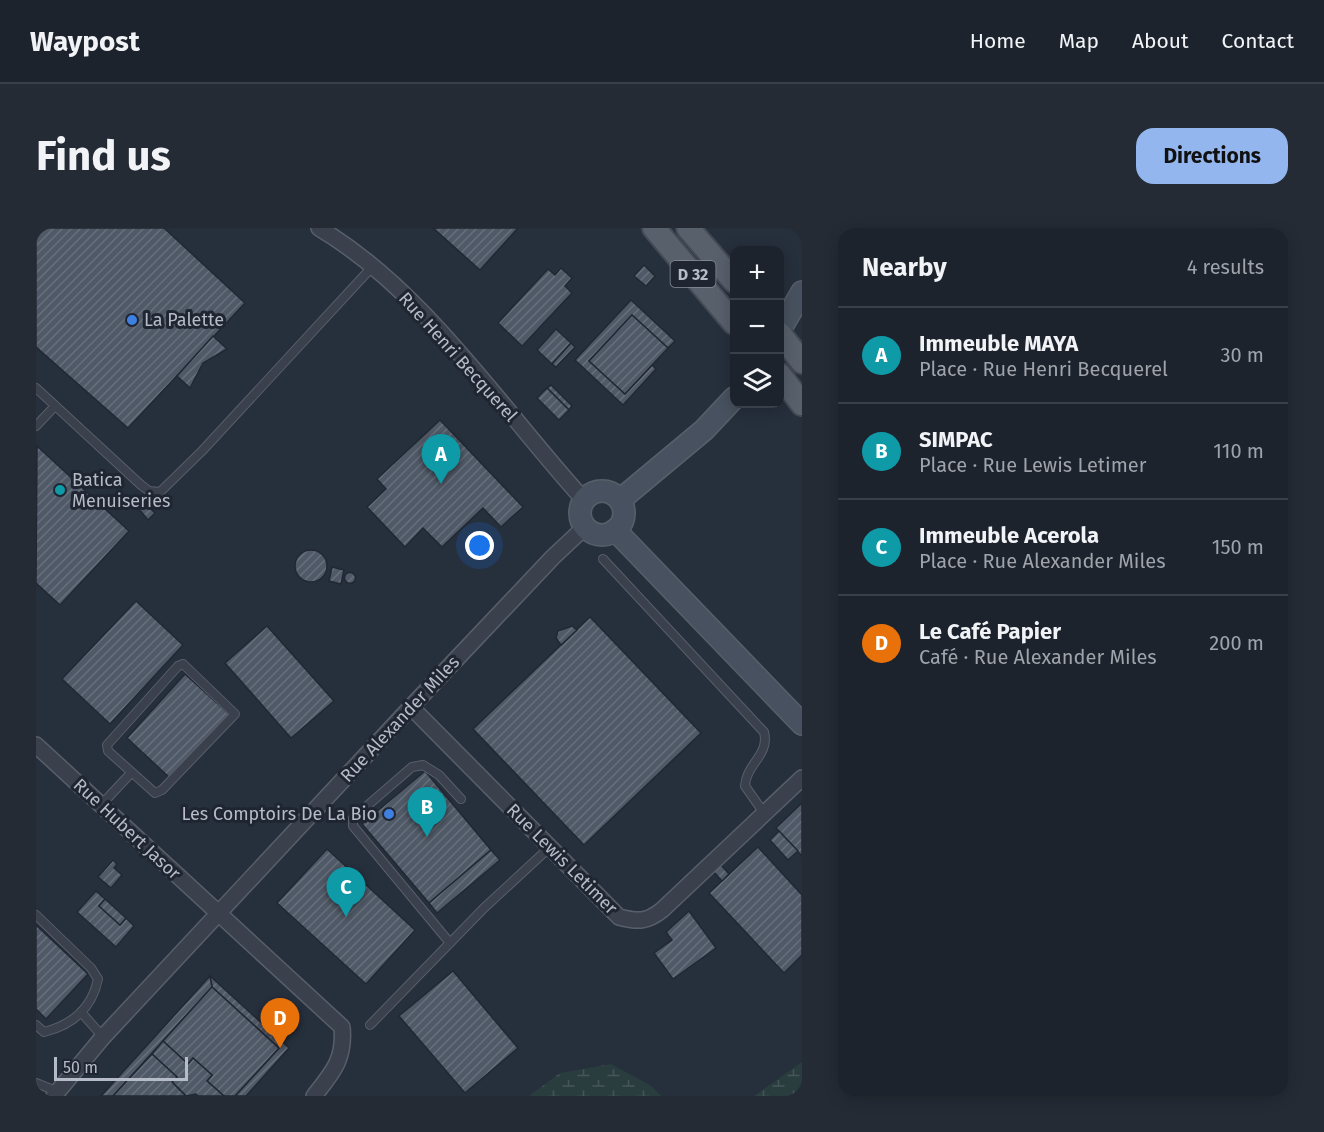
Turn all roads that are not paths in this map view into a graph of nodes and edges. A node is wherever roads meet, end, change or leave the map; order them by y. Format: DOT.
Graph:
graph roads {
  1 [pos="319,228"];
  2 [pos="654,228"];
  3 [pos="688,228"];
  4 [pos="373,266"];
  5 [pos="730,275"];
  6 [pos="802,292"];
  7 [pos="730,317"];
  8 [pos="789,344"];
  9 [pos="784,380"];
  10 [pos="36,388"];
  11 [pos="730,403"];
  12 [pos="802,404"];
  13 [pos="55,405"];
  14 [pos="36,426"];
  15 [pos="585,500"];
  16 [pos="620,500"];
  17 [pos="585,527"];
  18 [pos="615,530"];
  19 [pos="603,559"];
  20 [pos="411,707"];
  21 [pos="802,724"];
  22 [pos="36,745"];
  23 [pos="131,773"];
  24 [pos="802,777"];
  25 [pos="462,799"];
  26 [pos="101,805"];
  27 [pos="764,813"];
  28 [pos="550,847"];
  29 [pos="218,914"];
  30 [pos="36,915"];
  31 [pos="450,943"];
  32 [pos="81,1012"];
  33 [pos="36,1025"];
  34 [pos="370,1025"];
  35 [pos="104,1037"];
  36 [pos="36,1083"];
  37 [pos="55,1094"];
  38 [pos="314,1096"];
  1 -- 4 [label="street, Rue Henri Becquerel"];
  2 -- 7 [label="main road, D 32"];
  3 -- 5 [label="main road, D 32"];
  4 -- 13 [label="lane"];
  4 -- 15 [label="street, Rue Henri Becquerel"];
  6 -- 8 [label="street"];
  9 -- 12 [label="main road"];
  10 -- 13 [label="lane"];
  11 -- 16 [label="street"];
  13 -- 14 [label="lane"];
  15 -- 16 [label="street"];
  15 -- 17 [label="street"];
  16 -- 18 [label="street"];
  17 -- 18 [label="street"];
  17 -- 20 [label="street, Rue Alexander Miles"];
  18 -- 21 [label="street"];
  19 -- 27 [label="lane"];
  20 -- 28 [label="street, Rue Lewis Letimer"];
  20 -- 29 [label="street, Rue Alexander Miles"];
  22 -- 26 [label="street, Rue Hubert Jasor"];
  23 -- 23 [label="lane"];
  23 -- 26 [label="lane"];
  24 -- 27 [label="street, Rue Lewis Letimer"];
  25 -- 31 [label="lane"];
  26 -- 29 [label="street, Rue Hubert Jasor"];
  27 -- 28 [label="street, Rue Lewis Letimer"];
  28 -- 31 [label="lane"];
  29 -- 35 [label="street, Rue Alexander Miles"];
  29 -- 38 [label="street"];
  30 -- 32 [label="lane"];
  31 -- 34 [label="lane"];
  32 -- 33 [label="lane"];
  32 -- 35 [label="lane"];
  35 -- 37 [label="street, Rue Alexander Miles"];
  36 -- 37 [label="lane"];
}
